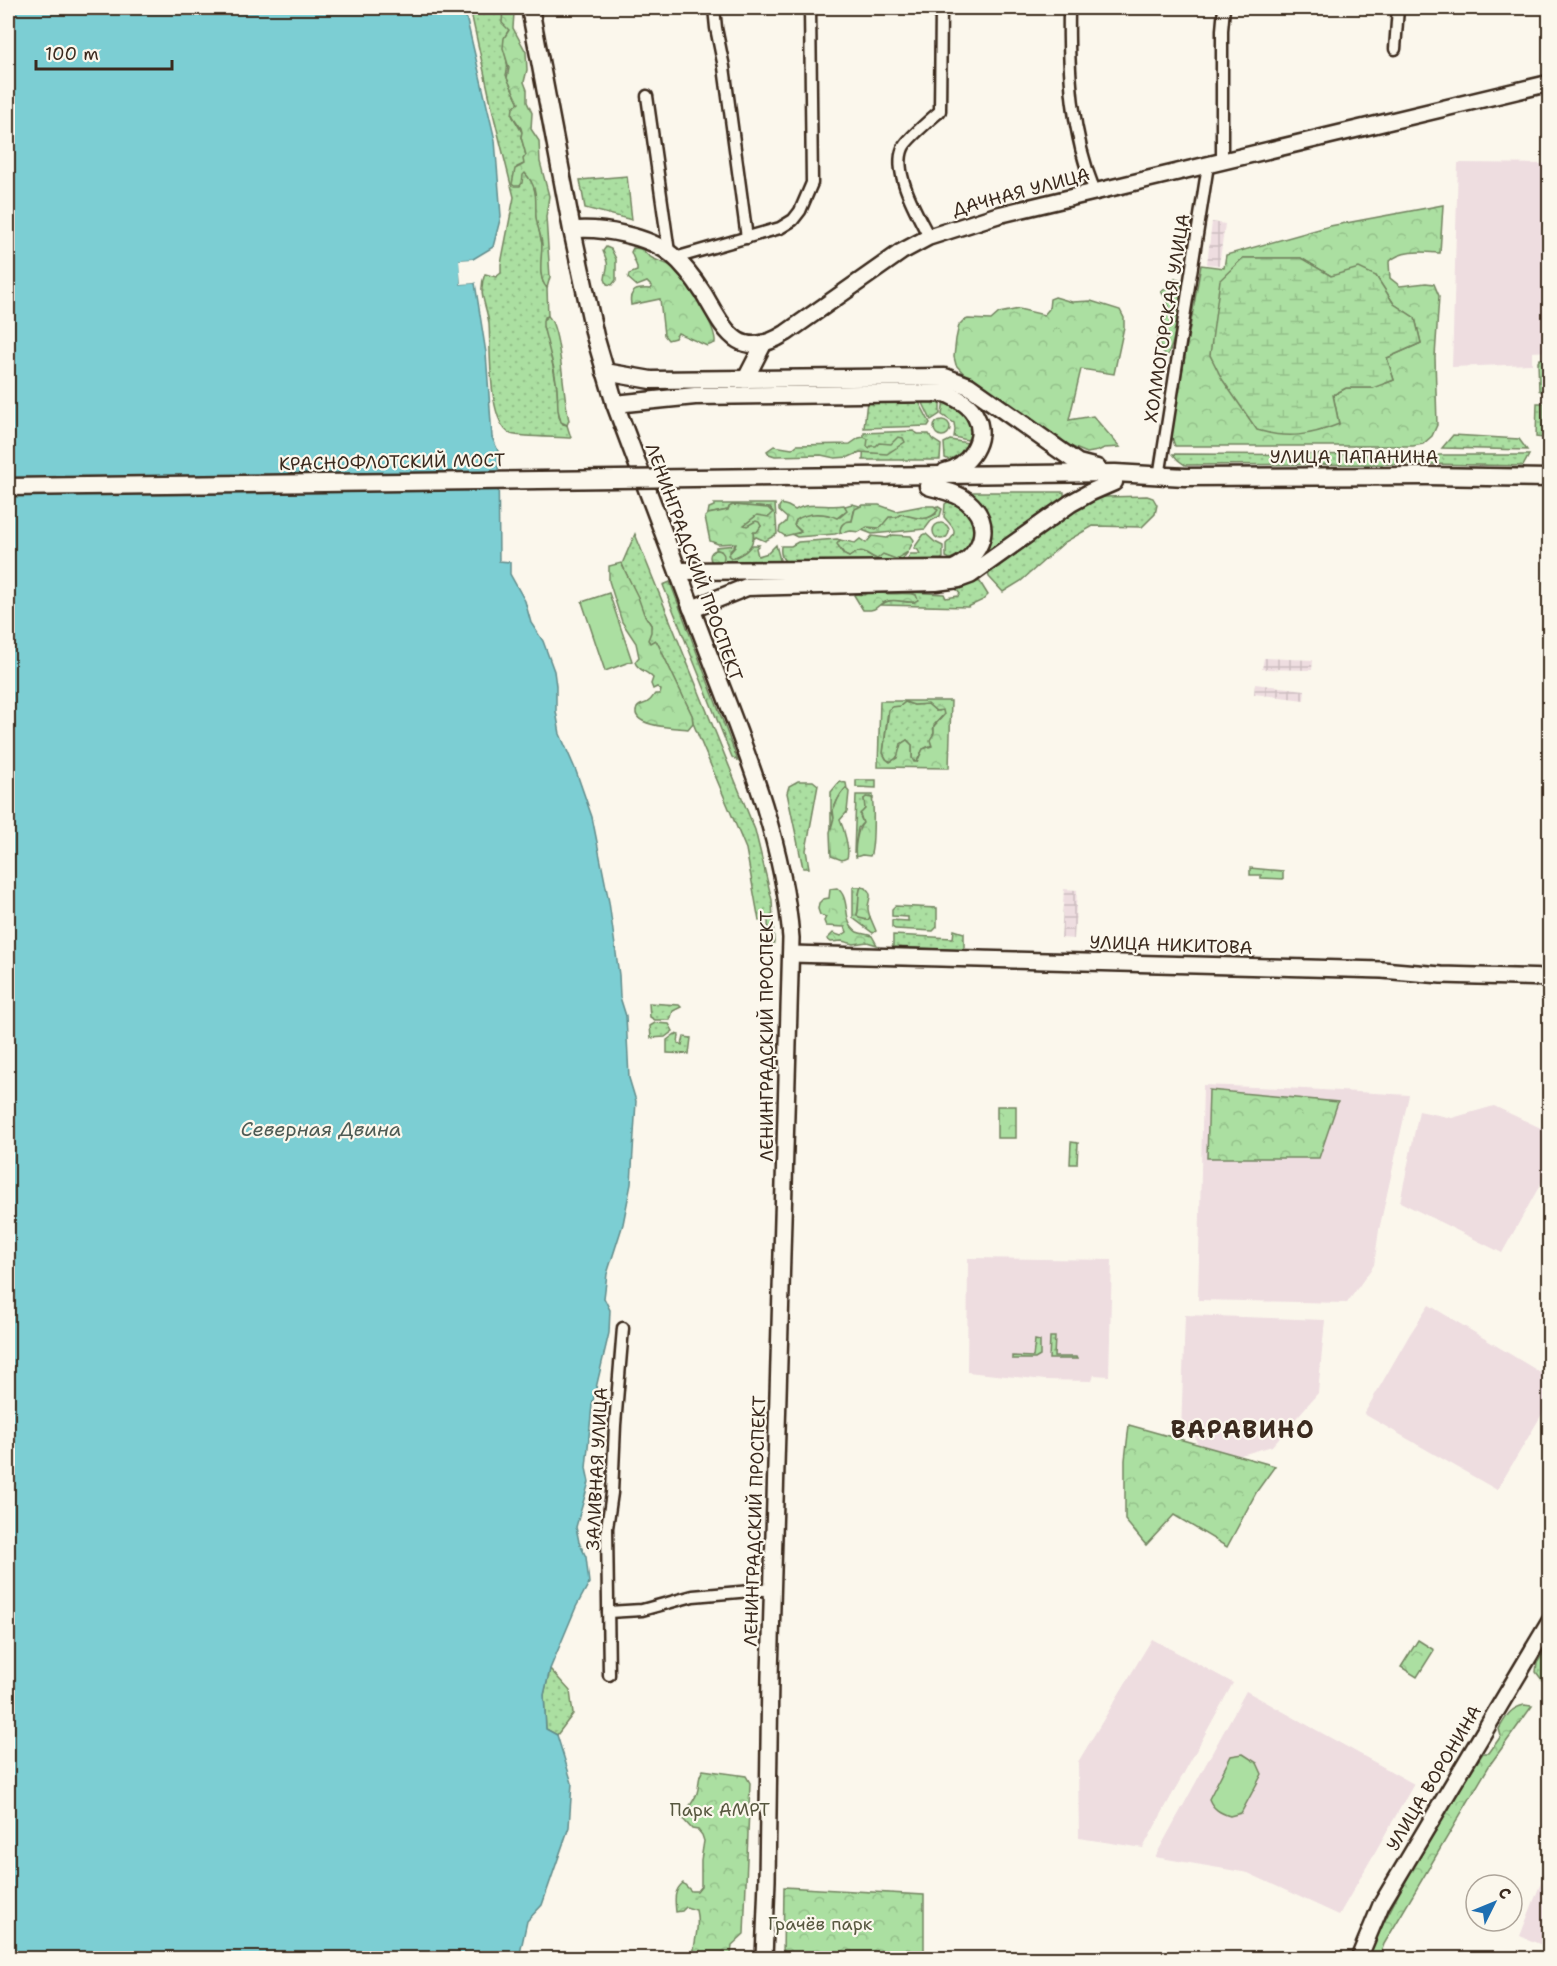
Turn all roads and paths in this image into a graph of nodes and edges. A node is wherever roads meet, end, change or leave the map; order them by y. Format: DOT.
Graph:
graph roads {
  1 [pos="530,8"];
  2 [pos="714,8"];
  3 [pos="810,8"];
  4 [pos="942,8"];
  5 [pos="1070,8"];
  6 [pos="1224,8"];
  7 [pos="1398,8"];
  8 [pos="1395,49"];
  9 [pos="1550,83"];
  10 [pos="647,96"];
  11 [pos="1215,163"];
  12 [pos="1095,192"];
  13 [pos="572,230"];
  14 [pos="929,237"];
  15 [pos="747,238"];
  16 [pos="672,255"];
  17 [pos="764,343"];
  18 [pos="605,372"];
  19 [pos="745,380"];
  20 [pos="615,404"];
  21 [pos="1159,477"];
  22 [pos="1115,478"];
  23 [pos="1550,478"];
  24 [pos="927,481"];
  25 [pos="776,482"];
  26 [pos="8,487"];
  27 [pos="8,498"];
  28 [pos="678,571"];
  29 [pos="692,609"];
  30 [pos="791,954"];
  31 [pos="1550,978"];
  32 [pos="623,1328"];
  33 [pos="774,1589"];
  34 [pos="608,1611"];
  35 [pos="1550,1621"];
  36 [pos="609,1675"];
  37 [pos="764,1959"];
  38 [pos="1359,1959"];
  1 -- 13 [label="main road, ЛЕНИНГРАДСКИЙ ПРОСПЕКТ"];
  2 -- 15 [label="street"];
  3 -- 15 [label="street"];
  4 -- 14 [label="street"];
  5 -- 12 [label="street"];
  6 -- 11 [label="street, ХОЛМОГОРСКАЯ УЛИЦА"];
  7 -- 8 [label="street"];
  9 -- 11 [label="street, ДАЧНАЯ УЛИЦА"];
  10 -- 16 [label="street"];
  11 -- 12 [label="street, ДАЧНАЯ УЛИЦА"];
  11 -- 21 [label="street, ХОЛМОГОРСКАЯ УЛИЦА"];
  12 -- 14 [label="street, ДАЧНАЯ УЛИЦА"];
  13 -- 16 [label="street"];
  13 -- 18 [label="main road, ЛЕНИНГРАДСКИЙ ПРОСПЕКТ"];
  14 -- 17 [label="street, ДАЧНАЯ УЛИЦА"];
  15 -- 16 [label="street"];
  16 -- 17 [label="street"];
  17 -- 19 [label="street"];
  18 -- 19 [label="main road"];
  18 -- 20 [label="main road, ЛЕНИНГРАДСКИЙ ПРОСПЕКТ"];
  19 -- 22 [label="main road"];
  20 -- 24 [label="main road"];
  20 -- 28 [label="main road, ЛЕНИНГРАДСКИЙ ПРОСПЕКТ"];
  21 -- 22 [label="main road, УЛИЦА ПАПАНИНА"];
  21 -- 23 [label="main road, УЛИЦА ПАПАНИНА"];
  22 -- 24 [label="main road, УЛИЦА ПАПАНИНА"];
  22 -- 29 [label="main road"];
  24 -- 25 [label="main road, УЛИЦА ПАПАНИНА"];
  24 -- 28 [label="main road"];
  25 -- 26 [label="main road, КРАСНОФЛОТСКИЙ МОСТ, bridge"];
  25 -- 27 [label="main road, КРАСНОФЛОТСКИЙ МОСТ"];
  28 -- 29 [label="main road, ЛЕНИНГРАДСКИЙ ПРОСПЕКТ"];
  29 -- 30 [label="street, ЛЕНИНГРАДСКИЙ ПРОСПЕКТ"];
  30 -- 31 [label="street, УЛИЦА НИКИТОВА"];
  30 -- 33 [label="street, ЛЕНИНГРАДСКИЙ ПРОСПЕКТ"];
  32 -- 34 [label="street, ЗАЛИВНАЯ УЛИЦА"];
  33 -- 34 [label="street"];
  33 -- 37 [label="street, ЛЕНИНГРАДСКИЙ ПРОСПЕКТ"];
  34 -- 36 [label="street, ЗАЛИВНАЯ УЛИЦА"];
  35 -- 38 [label="street, УЛИЦА ВОРОНИНА"];
}
